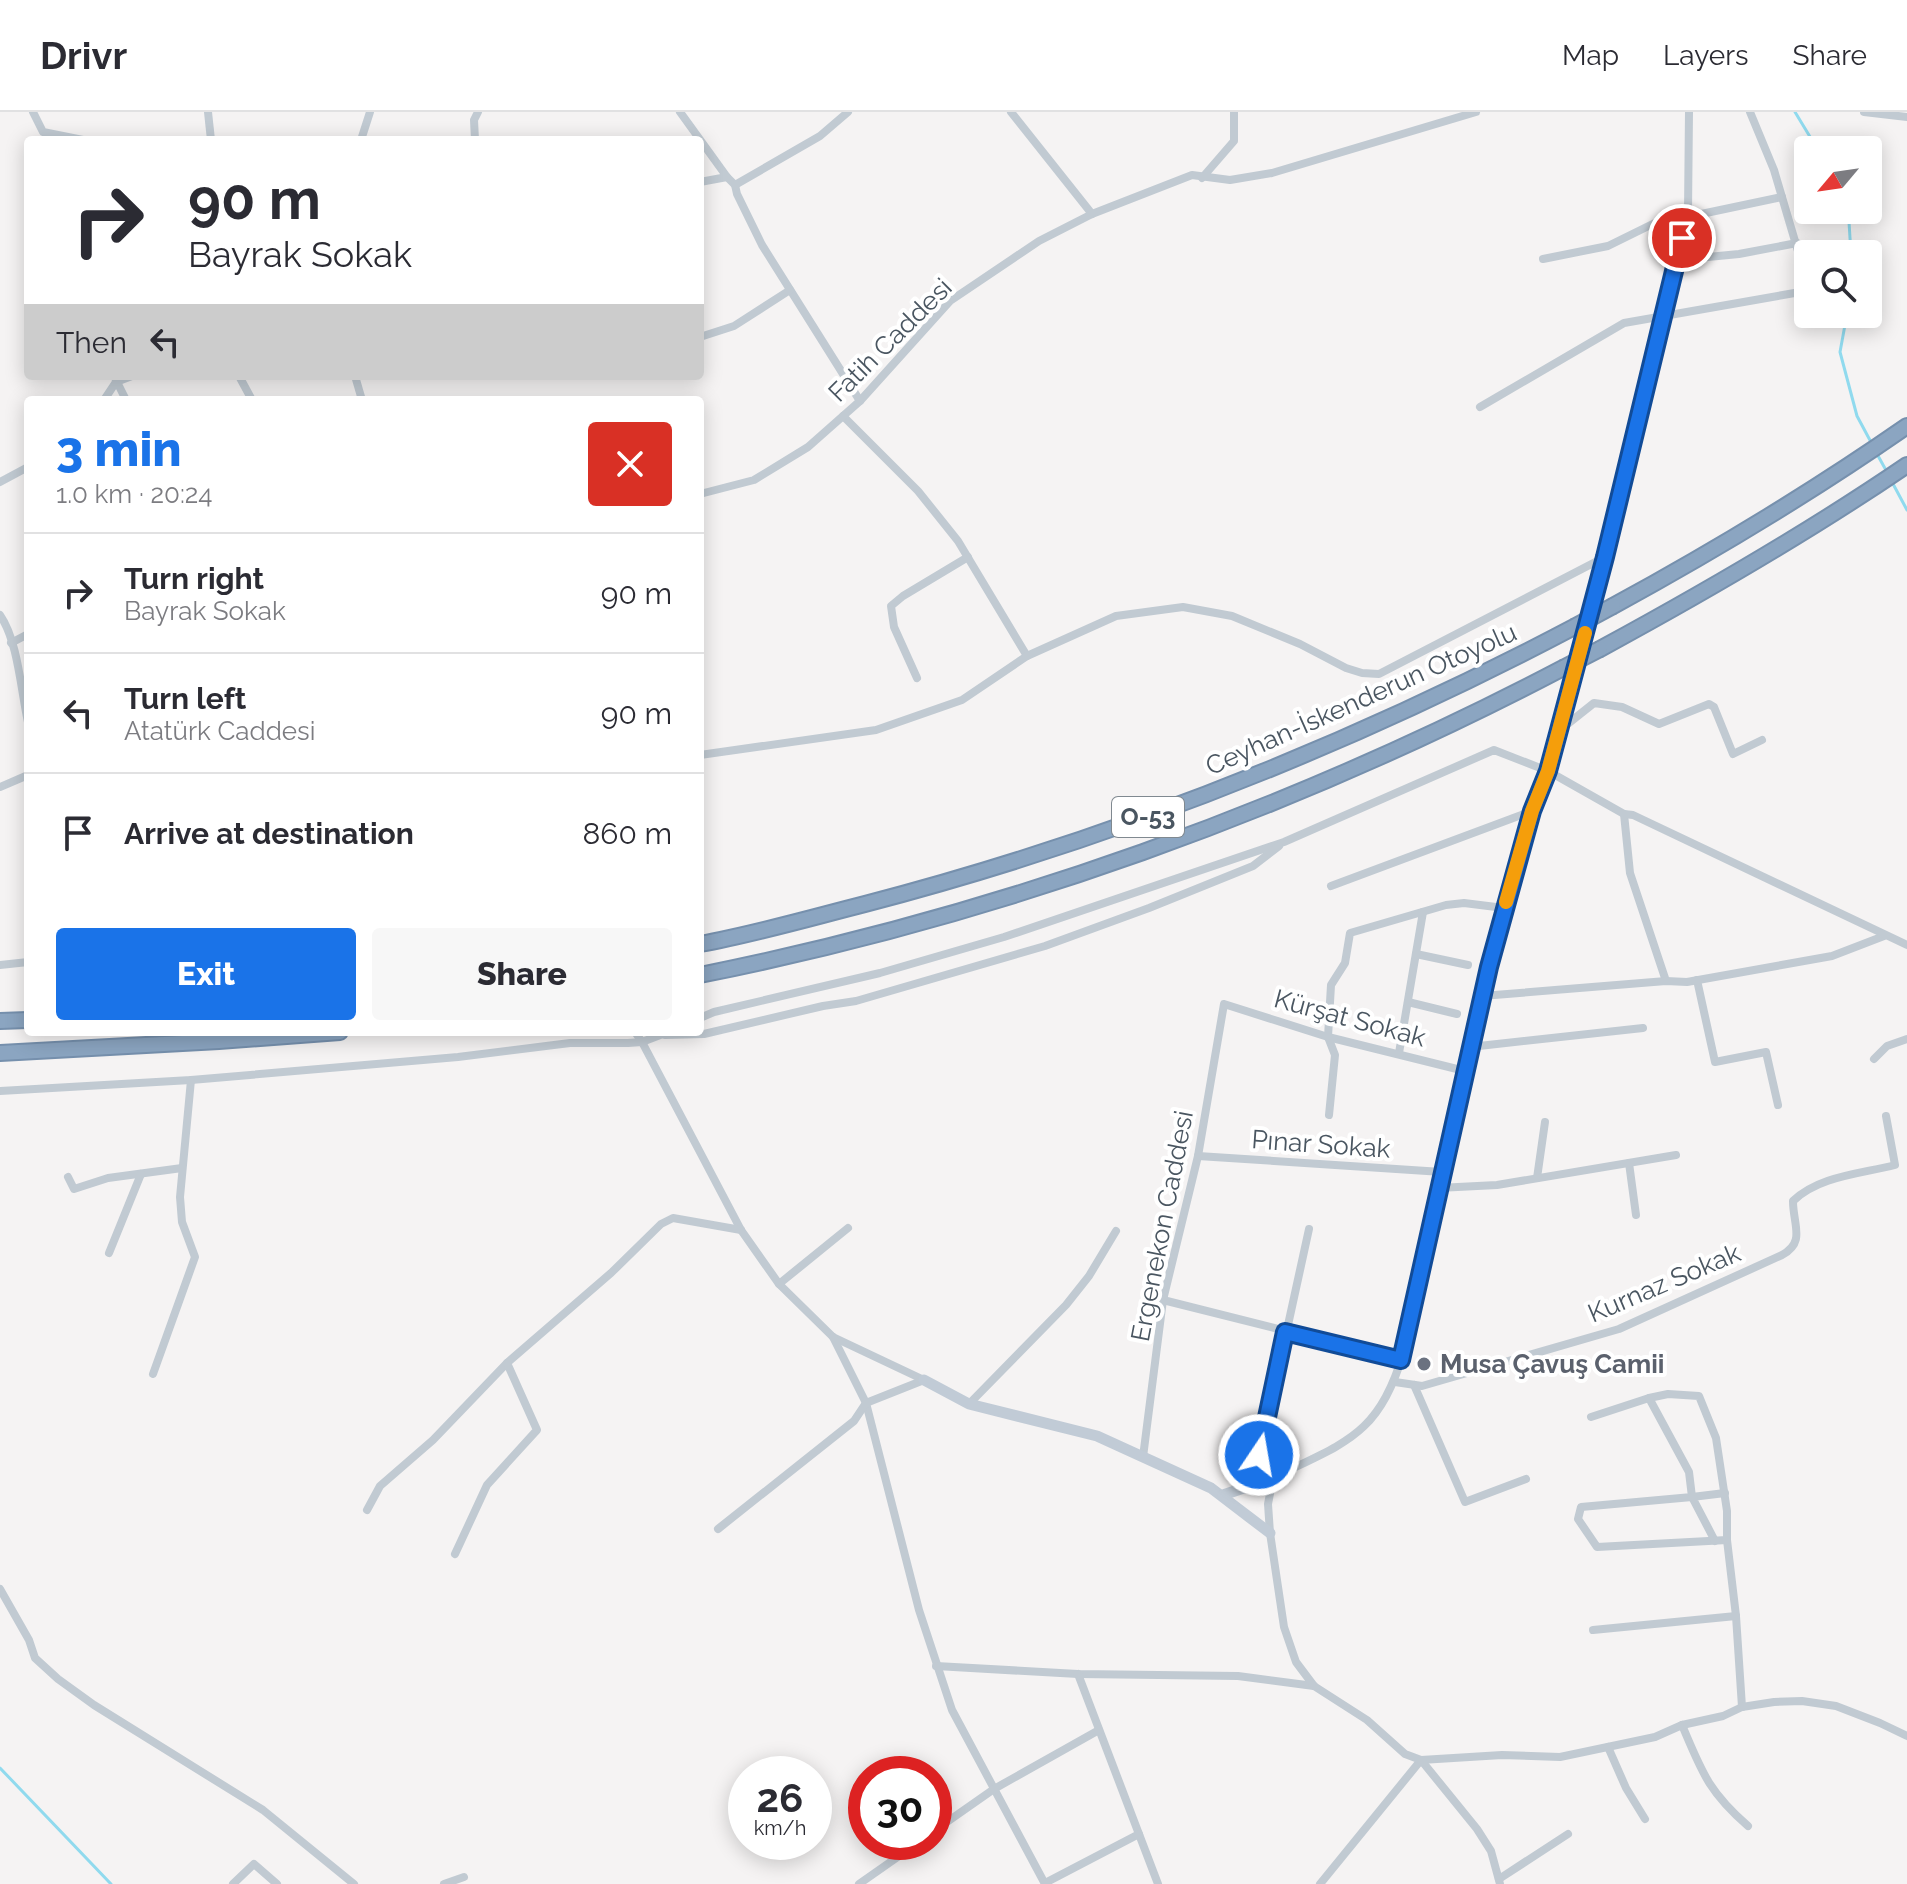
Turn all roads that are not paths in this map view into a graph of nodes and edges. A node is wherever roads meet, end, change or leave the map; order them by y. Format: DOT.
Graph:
graph roads {
  1 [pos="33,112"];
  2 [pos="208,112"];
  3 [pos="370,112"];
  4 [pos="478,112"];
  5 [pos="680,112"];
  6 [pos="848,112"];
  7 [pos="1011,112"];
  8 [pos="1234,112"];
  9 [pos="1476,112"];
  10 [pos="1689,112"];
  11 [pos="1750,112"];
  12 [pos="1864,112"];
  13 [pos="1907,117"];
  14 [pos="63,136"];
  15 [pos="211,136"];
  16 [pos="362,136"];
  17 [pos="475,136"];
  18 [pos="697,136"];
  19 [pos="704,145"];
  20 [pos="727,177"];
  21 [pos="1202,178"];
  22 [pos="704,181"];
  23 [pos="735,185"];
  24 [pos="1782,197"];
  25 [pos="1092,214"];
  26 [pos="1687,214"];
  27 [pos="1796,240"];
  28 [pos="1794,244"];
  29 [pos="1543,259"];
  30 [pos="1677,260"];
  31 [pos="790,290"];
  32 [pos="1794,293"];
  33 [pos="1663,315"];
  34 [pos="704,336"];
  35 [pos="860,401"];
  36 [pos="1480,407"];
  37 [pos="843,416"];
  38 [pos="1907,426"];
  39 [pos="1907,465"];
  40 [pos="24,469"];
  41 [pos="0,482"];
  42 [pos="704,493"];
  43 [pos="968,557"];
  44 [pos="1605,557"];
  45 [pos="0,615"];
  46 [pos="3,624"];
  47 [pos="24,636"];
  48 [pos="11,643"];
  49 [pos="1027,656"];
  50 [pos="917,678"];
  51 [pos="24,703"];
  52 [pos="1559,730"];
  53 [pos="1762,740"];
  54 [pos="704,754"];
  55 [pos="1548,771"];
  56 [pos="24,777"];
  57 [pos="0,787"];
  58 [pos="1532,811"];
  59 [pos="1624,814"];
  60 [pos="1284,842"];
  61 [pos="1331,886"];
  62 [pos="1504,908"];
  63 [pos="1423,912"];
  64 [pos="1884,936"];
  65 [pos="704,943"];
  66 [pos="1907,945"];
  67 [pos="1416,954"];
  68 [pos="24,962"];
  69 [pos="0,965"];
  70 [pos="1468,965"];
  71 [pos="704,974"];
  72 [pos="1697,980"];
  73 [pos="1666,981"];
  74 [pos="1482,996"];
  75 [pos="1408,1002"];
  76 [pos="1224,1004"];
  77 [pos="1457,1014"];
  78 [pos="704,1016"];
  79 [pos="24,1020"];
  80 [pos="0,1021"];
  81 [pos="1643,1028"];
  82 [pos="704,1034"];
  83 [pos="286,1036"];
  84 [pos="638,1036"];
  85 [pos="657,1036"];
  86 [pos="1328,1037"];
  87 [pos="1907,1039"];
  88 [pos="642,1042"];
  89 [pos="1470,1047"];
  90 [pos="0,1053"];
  91 [pos="1399,1053"];
  92 [pos="1874,1059"];
  93 [pos="1465,1071"];
  94 [pos="191,1080"];
  95 [pos="0,1091"];
  96 [pos="1778,1105"];
  97 [pos="1329,1115"];
  98 [pos="1886,1116"];
  99 [pos="1545,1122"];
  100 [pos="1676,1155"];
  101 [pos="1198,1156"];
  102 [pos="1629,1163"];
  103 [pos="182,1168"];
  104 [pos="1442,1172"];
  105 [pos="141,1174"];
  106 [pos="68,1177"];
  107 [pos="1537,1178"];
  108 [pos="1438,1188"];
  109 [pos="1636,1215"];
  110 [pos="848,1228"];
  111 [pos="1309,1229"];
  112 [pos="741,1230"];
  113 [pos="1116,1231"];
  114 [pos="109,1253"];
  115 [pos="779,1284"];
  116 [pos="1163,1300"];
  117 [pos="1285,1332"];
  118 [pos="833,1337"];
  119 [pos="1401,1360"];
  120 [pos="507,1363"];
  121 [pos="153,1374"];
  122 [pos="924,1380"];
  123 [pos="1395,1382"];
  124 [pos="1414,1385"];
  125 [pos="1649,1398"];
  126 [pos="866,1403"];
  127 [pos="969,1404"];
  128 [pos="1591,1417"];
  129 [pos="1143,1457"];
  130 [pos="1273,1478"];
  131 [pos="1526,1479"];
  132 [pos="1253,1485"];
  133 [pos="1725,1493"];
  134 [pos="1223,1495"];
  135 [pos="1692,1497"];
  136 [pos="367,1510"];
  137 [pos="718,1529"];
  138 [pos="1270,1533"];
  139 [pos="1727,1540"];
  140 [pos="1715,1541"];
  141 [pos="455,1554"];
  142 [pos="0,1589"];
  143 [pos="1736,1616"];
  144 [pos="1593,1630"];
  145 [pos="936,1666"];
  146 [pos="1078,1674"];
  147 [pos="1314,1686"];
  148 [pos="1742,1707"];
  149 [pos="1682,1725"];
  150 [pos="1099,1730"];
  151 [pos="1907,1736"];
  152 [pos="1608,1747"];
  153 [pos="1421,1760"];
  154 [pos="994,1789"];
  155 [pos="952,1818"];
  156 [pos="1645,1819"];
  157 [pos="1748,1826"];
  158 [pos="1139,1834"];
  159 [pos="1568,1834"];
  160 [pos="893,1860"];
  161 [pos="464,1877"];
  162 [pos="1499,1882"];
  163 [pos="233,1884"];
  164 [pos="277,1884"];
  165 [pos="354,1884"];
  166 [pos="444,1884"];
  167 [pos="859,1884"];
  168 [pos="1045,1884"];
  169 [pos="1158,1884"];
  170 [pos="1320,1884"];
  1 -- 14 [label="street"];
  2 -- 15 [label="street"];
  3 -- 16 [label="street"];
  4 -- 17 [label="street"];
  5 -- 18 [label="street"];
  6 -- 23 [label="street"];
  7 -- 25 [label="street"];
  8 -- 21 [label="street"];
  9 -- 21 [label="street, Fatih Caddesi"];
  10 -- 26 [label="street"];
  11 -- 24 [label="street"];
  12 -- 13 [label="street"];
  19 -- 20 [label="street"];
  20 -- 22 [label="street"];
  20 -- 23 [label="street"];
  21 -- 25 [label="street, Fatih Caddesi"];
  23 -- 31 [label="street"];
  24 -- 26 [label="street"];
  24 -- 27 [label="street"];
  25 -- 35 [label="street, Fatih Caddesi"];
  26 -- 29 [label="street"];
  26 -- 30 [label="street"];
  28 -- 30 [label="street"];
  30 -- 33 [label="street"];
  31 -- 34 [label="street"];
  31 -- 35 [label="street"];
  32 -- 33 [label="street"];
  33 -- 36 [label="street"];
  33 -- 44 [label="street"];
  35 -- 37 [label="street, Fatih Caddesi"];
  37 -- 42 [label="street, Fatih Caddesi"];
  37 -- 43 [label="street"];
  38 -- 65 [label="highway, Ceyhan-İskenderun Otoyolu / O-53, bridge"];
  39 -- 71 [label="highway, O-53, bridge"];
  40 -- 41 [label="street"];
  43 -- 49 [label="street"];
  43 -- 50 [label="street"];
  44 -- 49 [label="street"];
  44 -- 52 [label="street"];
  45 -- 46 [label="street"];
  46 -- 48 [label="street"];
  47 -- 48 [label="street"];
  48 -- 51 [label="street"];
  49 -- 54 [label="street"];
  52 -- 53 [label="street"];
  52 -- 55 [label="street"];
  55 -- 58 [label="street"];
  55 -- 59 [label="street"];
  55 -- 60 [label="street"];
  56 -- 57 [label="street"];
  58 -- 61 [label="street"];
  58 -- 62 [label="street"];
  59 -- 64 [label="street"];
  59 -- 73 [label="street"];
  60 -- 78 [label="street"];
  60 -- 82 [label="street"];
  62 -- 63 [label="street"];
  62 -- 74 [label="street"];
  63 -- 67 [label="street"];
  63 -- 86 [label="street"];
  64 -- 66 [label="street"];
  64 -- 72 [label="street"];
  67 -- 70 [label="street"];
  67 -- 75 [label="street"];
  68 -- 69 [label="street"];
  72 -- 73 [label="street"];
  72 -- 96 [label="street"];
  73 -- 74 [label="street"];
  74 -- 89 [label="street"];
  75 -- 77 [label="street"];
  75 -- 91 [label="street"];
  76 -- 86 [label="street, Kürşat Sokak"];
  76 -- 101 [label="street, Ergenekon Caddesi"];
  79 -- 80 [label="highway"];
  81 -- 89 [label="street"];
  83 -- 90 [label="highway"];
  84 -- 88 [label="street"];
  85 -- 88 [label="street"];
  86 -- 91 [label="street, Kürşat Sokak"];
  86 -- 97 [label="street"];
  87 -- 92 [label="street"];
  88 -- 94 [label="street"];
  88 -- 112 [label="street"];
  89 -- 93 [label="street"];
  91 -- 93 [label="street, Kürşat Sokak"];
  93 -- 104 [label="street"];
  94 -- 95 [label="street"];
  94 -- 103 [label="street"];
  98 -- 124 [label="street, Kurnaz Sokak"];
  99 -- 107 [label="street"];
  100 -- 102 [label="street"];
  101 -- 104 [label="street, Pınar Sokak"];
  101 -- 116 [label="street, Ergenekon Caddesi"];
  102 -- 107 [label="street"];
  102 -- 109 [label="street"];
  103 -- 105 [label="street"];
  103 -- 121 [label="street"];
  104 -- 108 [label="street"];
  105 -- 106 [label="street"];
  105 -- 114 [label="street"];
  107 -- 108 [label="street"];
  108 -- 119 [label="street"];
  110 -- 115 [label="street"];
  111 -- 117 [label="street"];
  112 -- 115 [label="street"];
  112 -- 120 [label="street"];
  113 -- 127 [label="street"];
  115 -- 118 [label="street"];
  116 -- 117 [label="street"];
  116 -- 129 [label="street, Ergenekon Caddesi"];
  117 -- 119 [label="street"];
  117 -- 132 [label="street"];
  118 -- 122 [label="street"];
  118 -- 126 [label="street"];
  119 -- 123 [label="street"];
  120 -- 136 [label="street"];
  120 -- 141 [label="street"];
  122 -- 126 [label="street"];
  122 -- 127 [label="street"];
  123 -- 124 [label="street, Kurnaz Sokak"];
  123 -- 130 [label="street"];
  124 -- 131 [label="street"];
  125 -- 128 [label="street"];
  125 -- 133 [label="street"];
  125 -- 135 [label="street"];
  126 -- 137 [label="street"];
  126 -- 145 [label="street"];
  127 -- 129 [label="street"];
  129 -- 134 [label="street"];
  130 -- 132 [label="street"];
  130 -- 138 [label="street"];
  132 -- 134 [label="street"];
  133 -- 135 [label="street"];
  133 -- 139 [label="street"];
  134 -- 138 [label="street"];
  135 -- 140 [label="street"];
  135 -- 140 [label="street"];
  138 -- 147 [label="street"];
  139 -- 140 [label="street"];
  139 -- 143 [label="street"];
  142 -- 165 [label="street"];
  143 -- 144 [label="street"];
  143 -- 148 [label="street"];
  145 -- 146 [label="street"];
  145 -- 154 [label="street"];
  146 -- 147 [label="street"];
  146 -- 150 [label="street"];
  147 -- 153 [label="street"];
  148 -- 149 [label="street"];
  148 -- 151 [label="street"];
  149 -- 152 [label="street"];
  149 -- 157 [label="street"];
  150 -- 154 [label="street"];
  150 -- 158 [label="street"];
  152 -- 153 [label="street"];
  152 -- 156 [label="street"];
  153 -- 162 [label="street"];
  153 -- 170 [label="street"];
  154 -- 155 [label="street"];
  154 -- 168 [label="street"];
  158 -- 168 [label="street"];
  158 -- 169 [label="street"];
  159 -- 162 [label="street"];
  160 -- 167 [label="street"];
  161 -- 166 [label="street"];
  163 -- 164 [label="street"];
}
